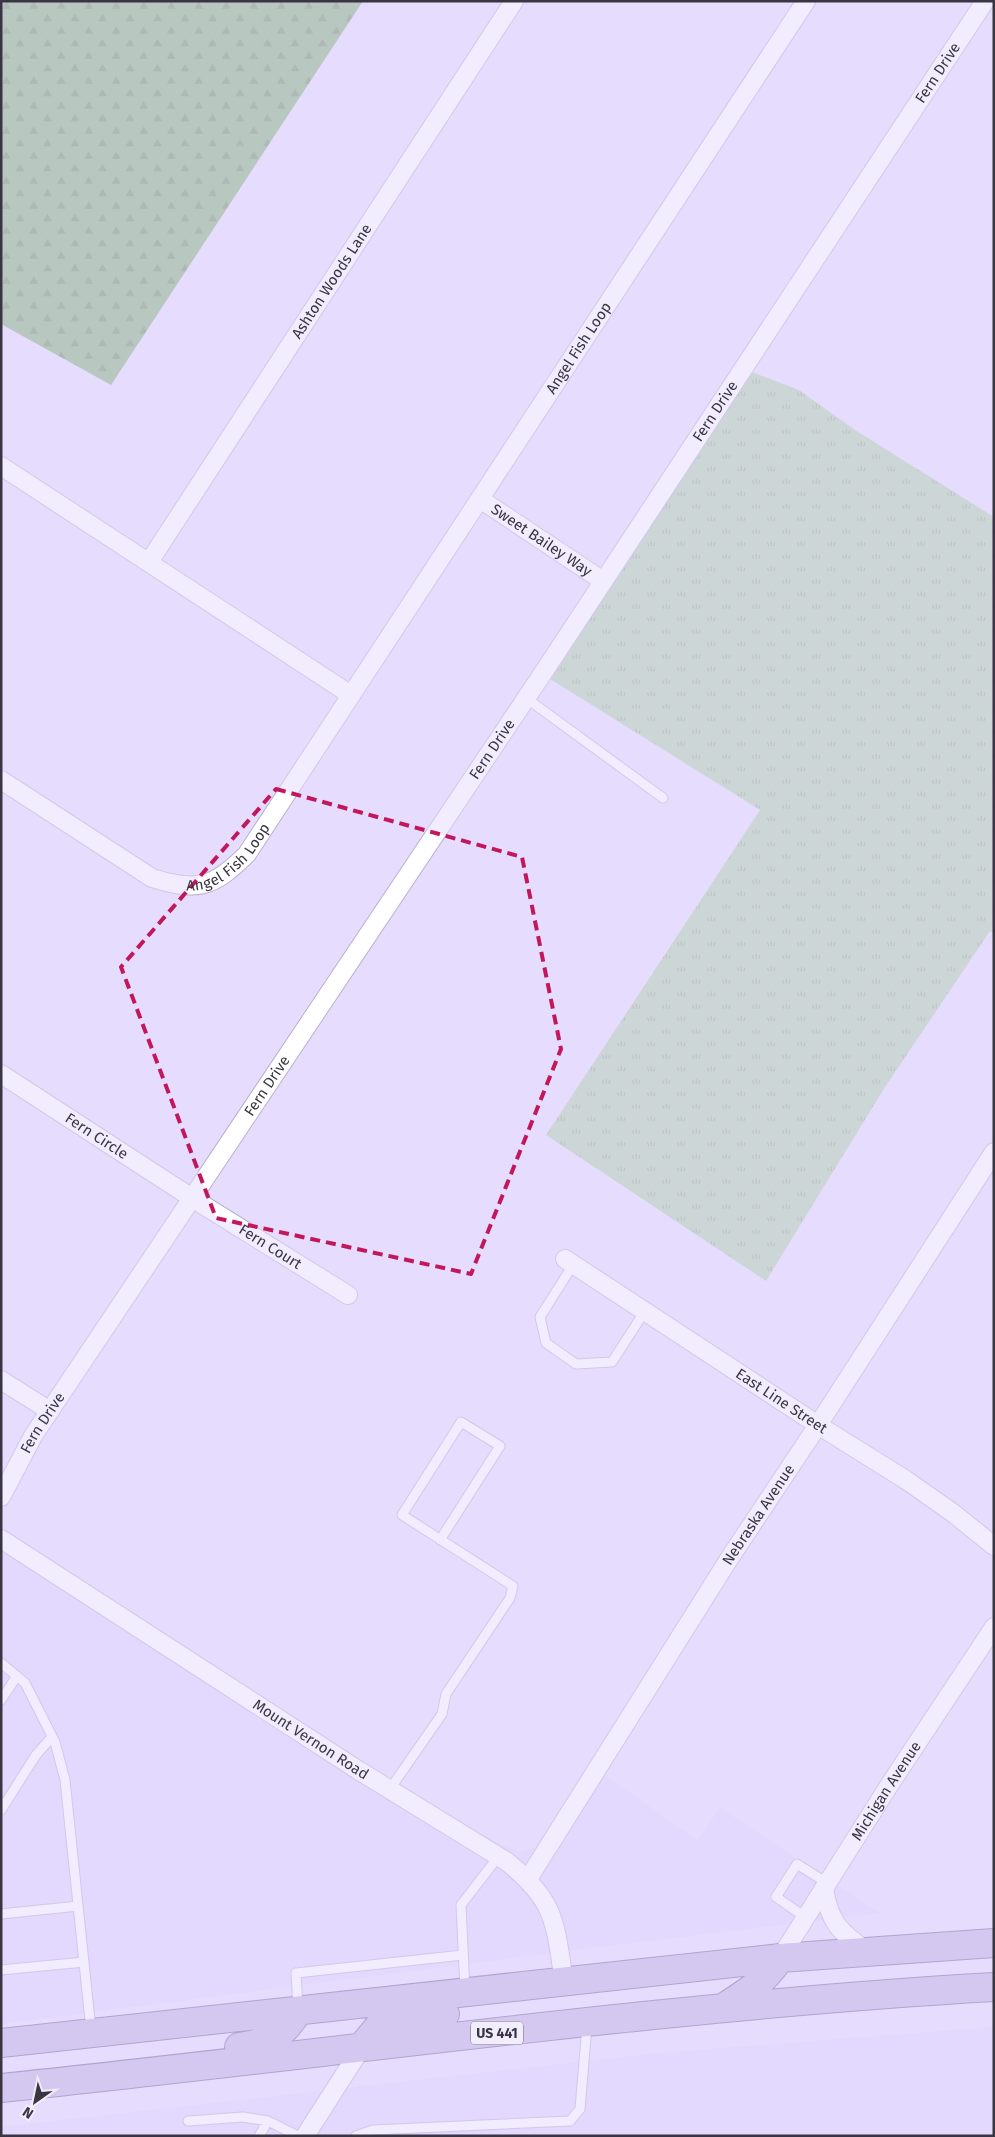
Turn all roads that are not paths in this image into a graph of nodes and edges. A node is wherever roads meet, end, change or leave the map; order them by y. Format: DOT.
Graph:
graph roads {
  1 [pos="514,1"];
  2 [pos="806,1"];
  3 [pos="985,1"];
  4 [pos="1,466"];
  5 [pos="480,499"];
  6 [pos="149,562"];
  7 [pos="604,581"];
  8 [pos="351,695"];
  9 [pos="526,698"];
  10 [pos="1,780"];
  11 [pos="663,798"];
  12 [pos="1,1074"];
  13 [pos="994,1152"];
  14 [pos="192,1198"];
  15 [pos="569,1262"];
  16 [pos="348,1295"];
  17 [pos="644,1312"];
  18 [pos="1,1380"];
  19 [pos="50,1411"];
  20 [pos="818,1425"];
  21 [pos="1,1497"];
  22 [pos="1,1539"];
  23 [pos="440,1540"];
  24 [pos="994,1546"];
  25 [pos="994,1627"];
  26 [pos="1,1663"];
  27 [pos="16,1676"];
  28 [pos="1,1700"];
  29 [pos="52,1737"];
  30 [pos="390,1789"];
  31 [pos="1,1810"];
  32 [pos="498,1856"];
  33 [pos="528,1879"];
  34 [pos="826,1885"];
  35 [pos="78,1906"];
  36 [pos="1,1914"];
  37 [pos="805,1918"];
  38 [pos="994,1943"];
  39 [pos="867,1951"];
  40 [pos="464,1955"];
  41 [pos="780,1958"];
  42 [pos="84,1962"];
  43 [pos="1,1970"];
  44 [pos="559,1982"];
  45 [pos="994,1987"];
  46 [pos="466,1992"];
  47 [pos="720,2009"];
  48 [pos="298,2011"];
  49 [pos="587,2023"];
  50 [pos="91,2033"];
  51 [pos="1,2043"];
  52 [pos="362,2047"];
  53 [pos="57,2082"];
  54 [pos="1,2088"];
  55 [pos="188,2121"];
  56 [pos="268,2121"];
  57 [pos="431,2132"];
  58 [pos="259,2136"];
  59 [pos="298,2136"];
  60 [pos="305,2136"];
  61 [pos="356,2136"];
  1 -- 6 [label="street, Ashton Woods Lane"];
  2 -- 5 [label="street, Angel Fish Loop"];
  3 -- 7 [label="street, Fern Drive"];
  4 -- 6 [label="street"];
  5 -- 7 [label="street, Sweet Bailey Way"];
  5 -- 8 [label="street, Angel Fish Loop"];
  6 -- 8 [label="street"];
  7 -- 9 [label="street, Fern Drive"];
  8 -- 10 [label="street, Angel Fish Loop"];
  9 -- 11 [label="lane"];
  9 -- 14 [label="street, Fern Drive"];
  12 -- 14 [label="street, Fern Circle"];
  13 -- 20 [label="street, Nebraska Avenue"];
  14 -- 16 [label="street, Fern Court"];
  14 -- 19 [label="street, Fern Drive"];
  15 -- 17 [label="street, East Line Street"];
  15 -- 17 [label="lane"];
  17 -- 20 [label="street, East Line Street"];
  18 -- 19 [label="street"];
  19 -- 21 [label="street, Fern Drive"];
  20 -- 24 [label="street, East Line Street"];
  20 -- 33 [label="street, Nebraska Avenue"];
  22 -- 30 [label="street, Mount Vernon Road"];
  23 -- 23 [label="lane"];
  23 -- 30 [label="lane"];
  25 -- 34 [label="street, Michigan Avenue"];
  26 -- 27 [label="lane"];
  27 -- 28 [label="lane"];
  27 -- 29 [label="lane"];
  29 -- 31 [label="lane"];
  29 -- 35 [label="lane"];
  30 -- 32 [label="street, Mount Vernon Road"];
  32 -- 33 [label="street, Mount Vernon Road"];
  32 -- 40 [label="lane"];
  33 -- 44 [label="street, Mount Vernon Road"];
  34 -- 37 [label="street, Michigan Avenue"];
  34 -- 37 [label="lane"];
  34 -- 39 [label="street"];
  35 -- 36 [label="lane"];
  35 -- 42 [label="lane"];
  37 -- 41 [label="street, Michigan Avenue"];
  38 -- 39 [label="main road"];
  39 -- 41 [label="main road"];
  40 -- 46 [label="lane"];
  40 -- 48 [label="lane"];
  41 -- 44 [label="main road"];
  41 -- 47 [label="main road"];
  42 -- 43 [label="lane"];
  42 -- 50 [label="lane"];
  44 -- 46 [label="main road"];
  44 -- 52 [label="main road"];
  45 -- 47 [label="main road, US 441"];
  46 -- 48 [label="main road"];
  47 -- 49 [label="main road, US 441"];
  48 -- 50 [label="main road"];
  48 -- 53 [label="main road"];
  49 -- 52 [label="main road, US 441"];
  49 -- 57 [label="lane"];
  50 -- 51 [label="main road"];
  52 -- 53 [label="main road, US 441"];
  52 -- 60 [label="street"];
  53 -- 54 [label="main road, US 441"];
  55 -- 56 [label="lane"];
  56 -- 58 [label="lane"];
  56 -- 59 [label="lane"];
  57 -- 61 [label="lane"];
}
